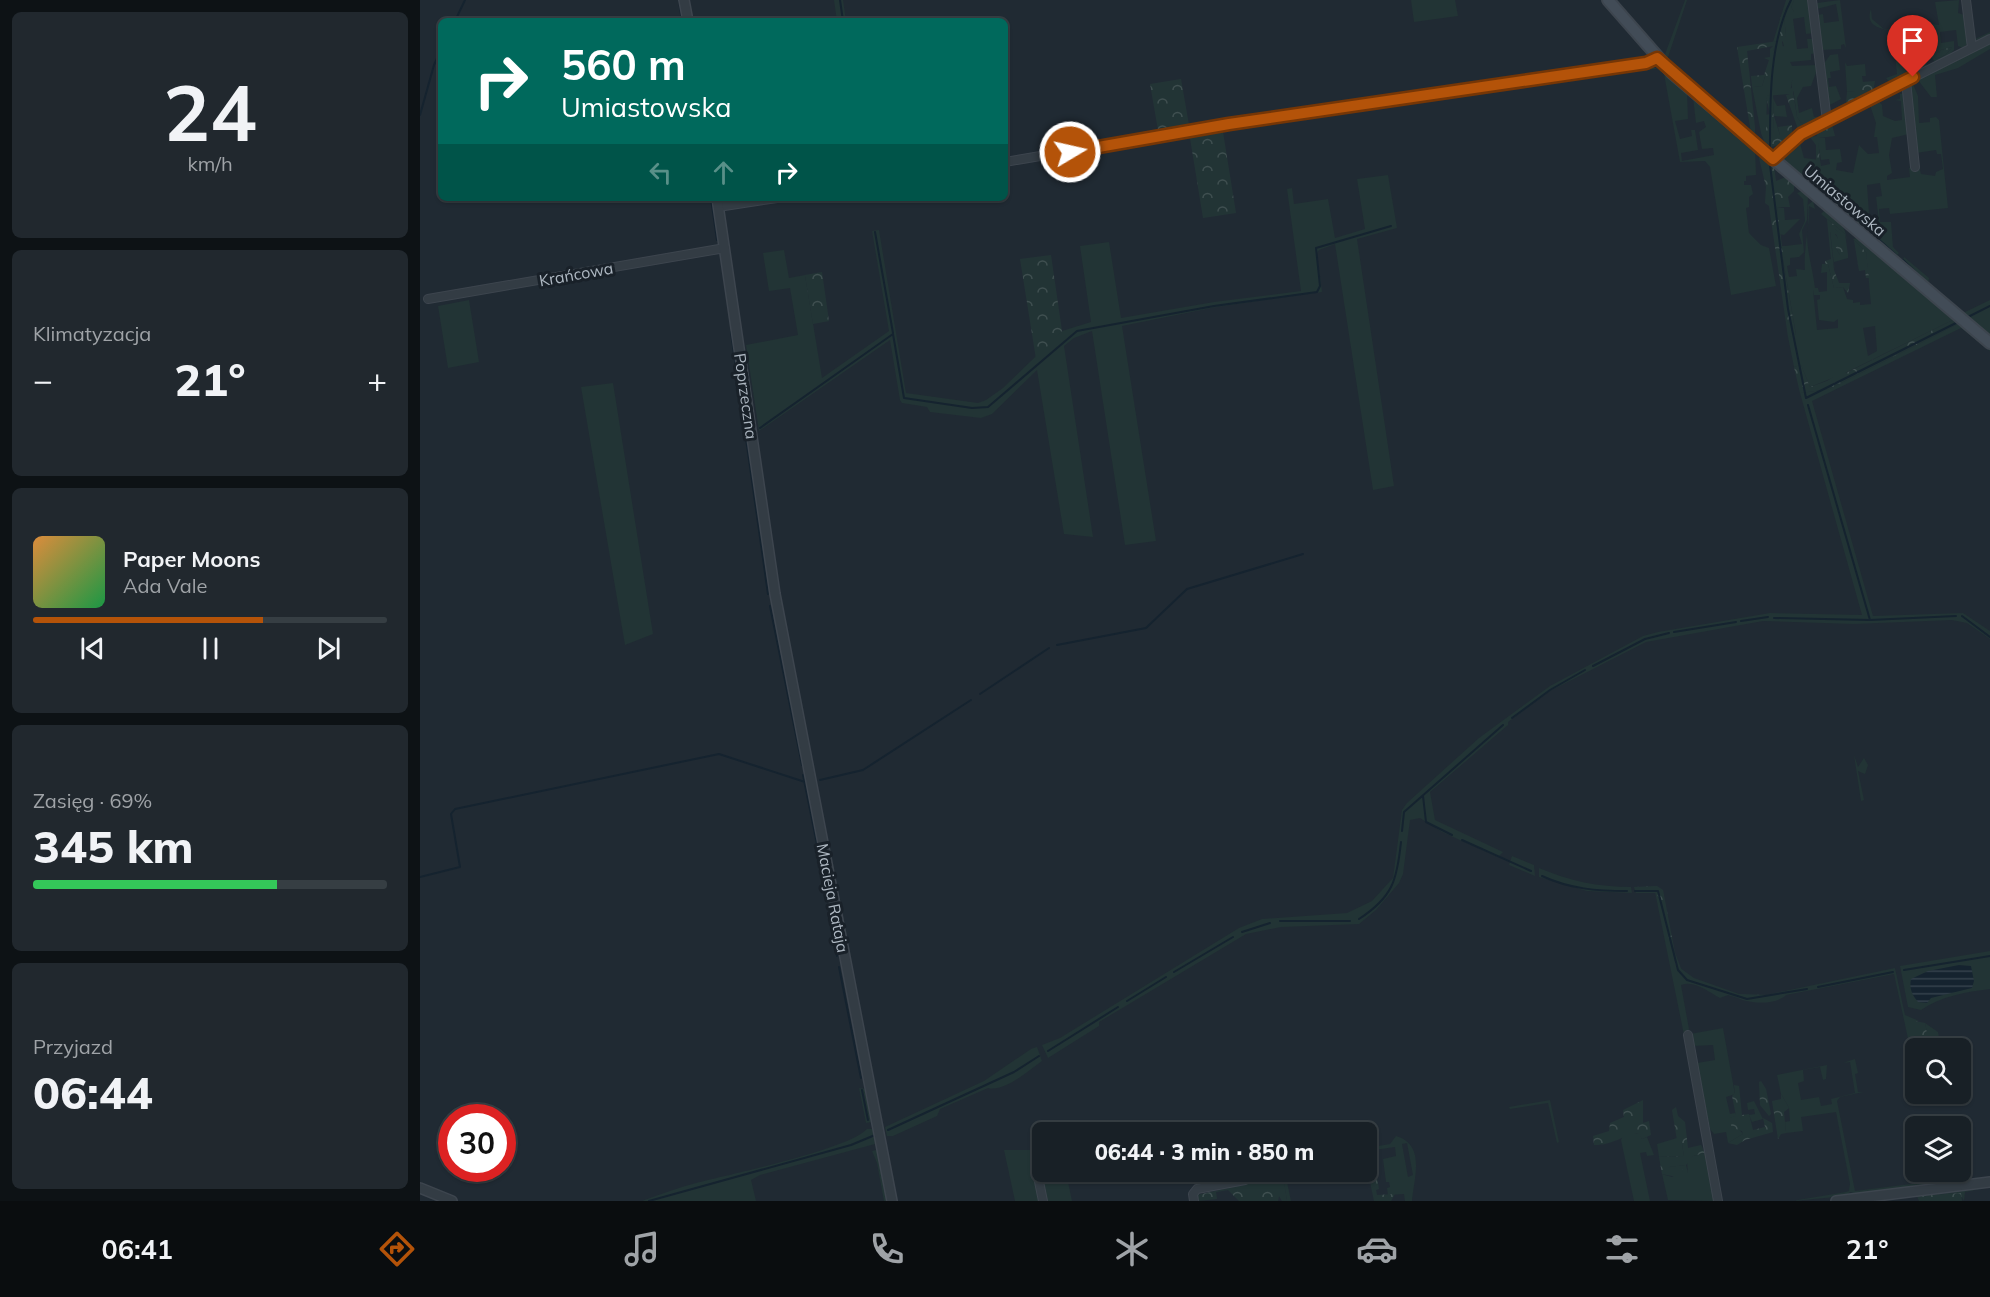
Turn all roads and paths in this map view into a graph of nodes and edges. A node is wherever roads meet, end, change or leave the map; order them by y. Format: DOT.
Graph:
graph roads {
  1 [pos="684,0"];
  2 [pos="1608,0"];
  3 [pos="1812,0"];
  4 [pos="1966,0"];
  5 [pos="687,18"];
  6 [pos="1990,39"];
  7 [pos="1972,48"];
  8 [pos="1657,58"];
  9 [pos="1905,81"];
  10 [pos="1827,121"];
  11 [pos="1773,159"];
  12 [pos="1008,161"];
  13 [pos="1915,166"];
  14 [pos="742,201"];
  15 [pos="718,203"];
  16 [pos="725,248"];
  17 [pos="428,299"];
  18 [pos="1990,343"];
  19 [pos="775,594"];
  20 [pos="1688,1035"];
  21 [pos="1039,1182"];
  22 [pos="1234,1182"];
  23 [pos="1990,1182"];
  24 [pos="420,1188"];
  25 [pos="452,1201"];
  26 [pos="892,1201"];
  27 [pos="1043,1201"];
  28 [pos="1194,1201"];
  29 [pos="1718,1201"];
  30 [pos="1836,1201"];
  1 -- 5 [label="street"];
  2 -- 8 [label="main road, Umiastowska"];
  3 -- 10 [label="street"];
  4 -- 7 [label="street"];
  6 -- 7 [label="street"];
  7 -- 9 [label="street"];
  8 -- 11 [label="main road, Umiastowska"];
  8 -- 12 [label="street"];
  9 -- 10 [label="street"];
  9 -- 13 [label="street"];
  10 -- 11 [label="street"];
  11 -- 18 [label="main road, Umiastowska"];
  14 -- 15 [label="street"];
  15 -- 16 [label="street, Poprzeczna"];
  16 -- 17 [label="street, Krańcowa"];
  16 -- 19 [label="street, Poprzeczna"];
  19 -- 26 [label="street, Macieja Rataja"];
  20 -- 29 [label="street"];
  21 -- 27 [label="street"];
  22 -- 28 [label="street"];
  23 -- 30 [label="street"];
  24 -- 25 [label="street"];
}
